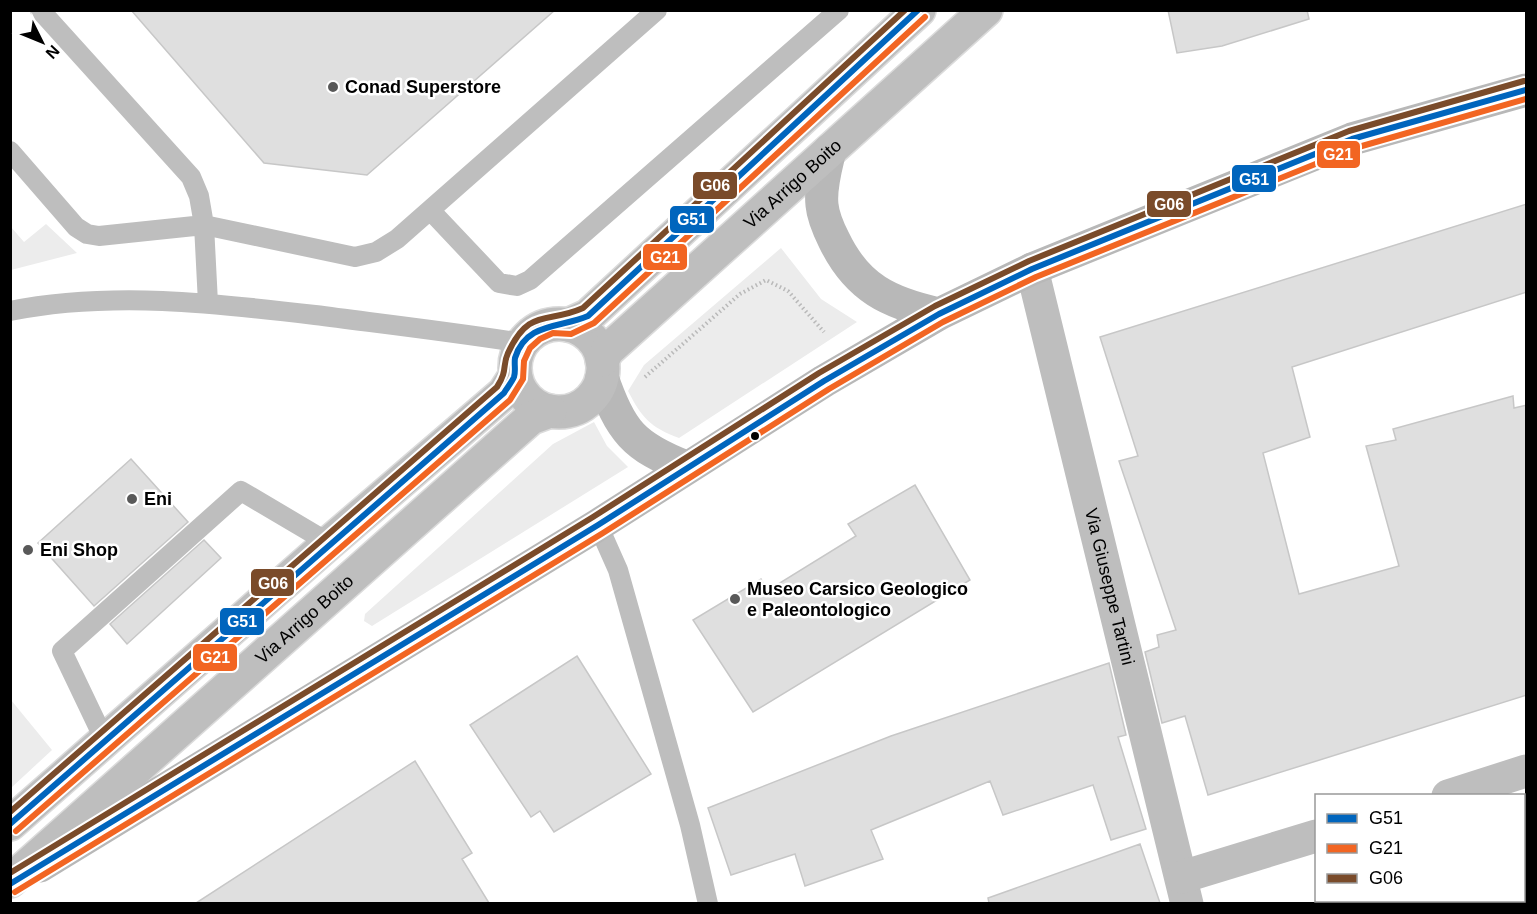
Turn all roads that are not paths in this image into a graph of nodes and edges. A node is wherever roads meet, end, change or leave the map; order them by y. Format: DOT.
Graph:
graph roads {
  1 [pos="40,10"];
  2 [pos="657,10"];
  3 [pos="839,10"];
  4 [pos="919,10"];
  5 [pos="986,10"];
  6 [pos="1527,90"];
  7 [pos="830,150"];
  8 [pos="10,151"];
  9 [pos="430,210"];
  10 [pos="204,225"];
  11 [pos="1032,269"];
  12 [pos="208,303"];
  13 [pos="10,311"];
  14 [pos="939,314"];
  15 [pos="568,325"];
  16 [pos="522,343"];
  17 [pos="602,369"];
  18 [pos="515,376"];
  19 [pos="550,411"];
  20 [pos="686,467"];
  21 [pos="598,525"];
  22 [pos="329,543"];
  23 [pos="105,741"];
  24 [pos="1527,771"];
  25 [pos="1451,794"];
  26 [pos="10,824"];
  27 [pos="1315,837"];
  28 [pos="10,883"];
  29 [pos="1185,890"];
  30 [pos="708,903"];
  1 -- 10 [label="lane"];
  2 -- 9 [label="lane"];
  3 -- 9 [label="lane"];
  4 -- 15 [label="main road"];
  5 -- 7 [label="main road, Via Arrigo Boito"];
  6 -- 11 [label="main road"];
  7 -- 14 [label="main road"];
  7 -- 17 [label="main road, Via Arrigo Boito"];
  8 -- 10 [label="lane"];
  9 -- 10 [label="lane"];
  10 -- 12 [label="lane"];
  11 -- 14 [label="main road"];
  11 -- 29 [label="main road, Via Giuseppe Tartini"];
  12 -- 13 [label="lane"];
  12 -- 16 [label="lane"];
  14 -- 20 [label="main road"];
  15 -- 16 [label="main road"];
  15 -- 17 [label="main road"];
  16 -- 18 [label="main road"];
  17 -- 19 [label="main road"];
  17 -- 20 [label="main road"];
  18 -- 19 [label="main road"];
  18 -- 22 [label="main road"];
  19 -- 28 [label="main road, Via Arrigo Boito"];
  20 -- 21 [label="main road"];
  21 -- 28 [label="main road"];
  21 -- 30 [label="lane"];
  22 -- 23 [label="main road"];
  22 -- 23 [label="lane"];
  23 -- 26 [label="main road"];
  24 -- 25 [label="main road"];
  27 -- 29 [label="main road"];
}
